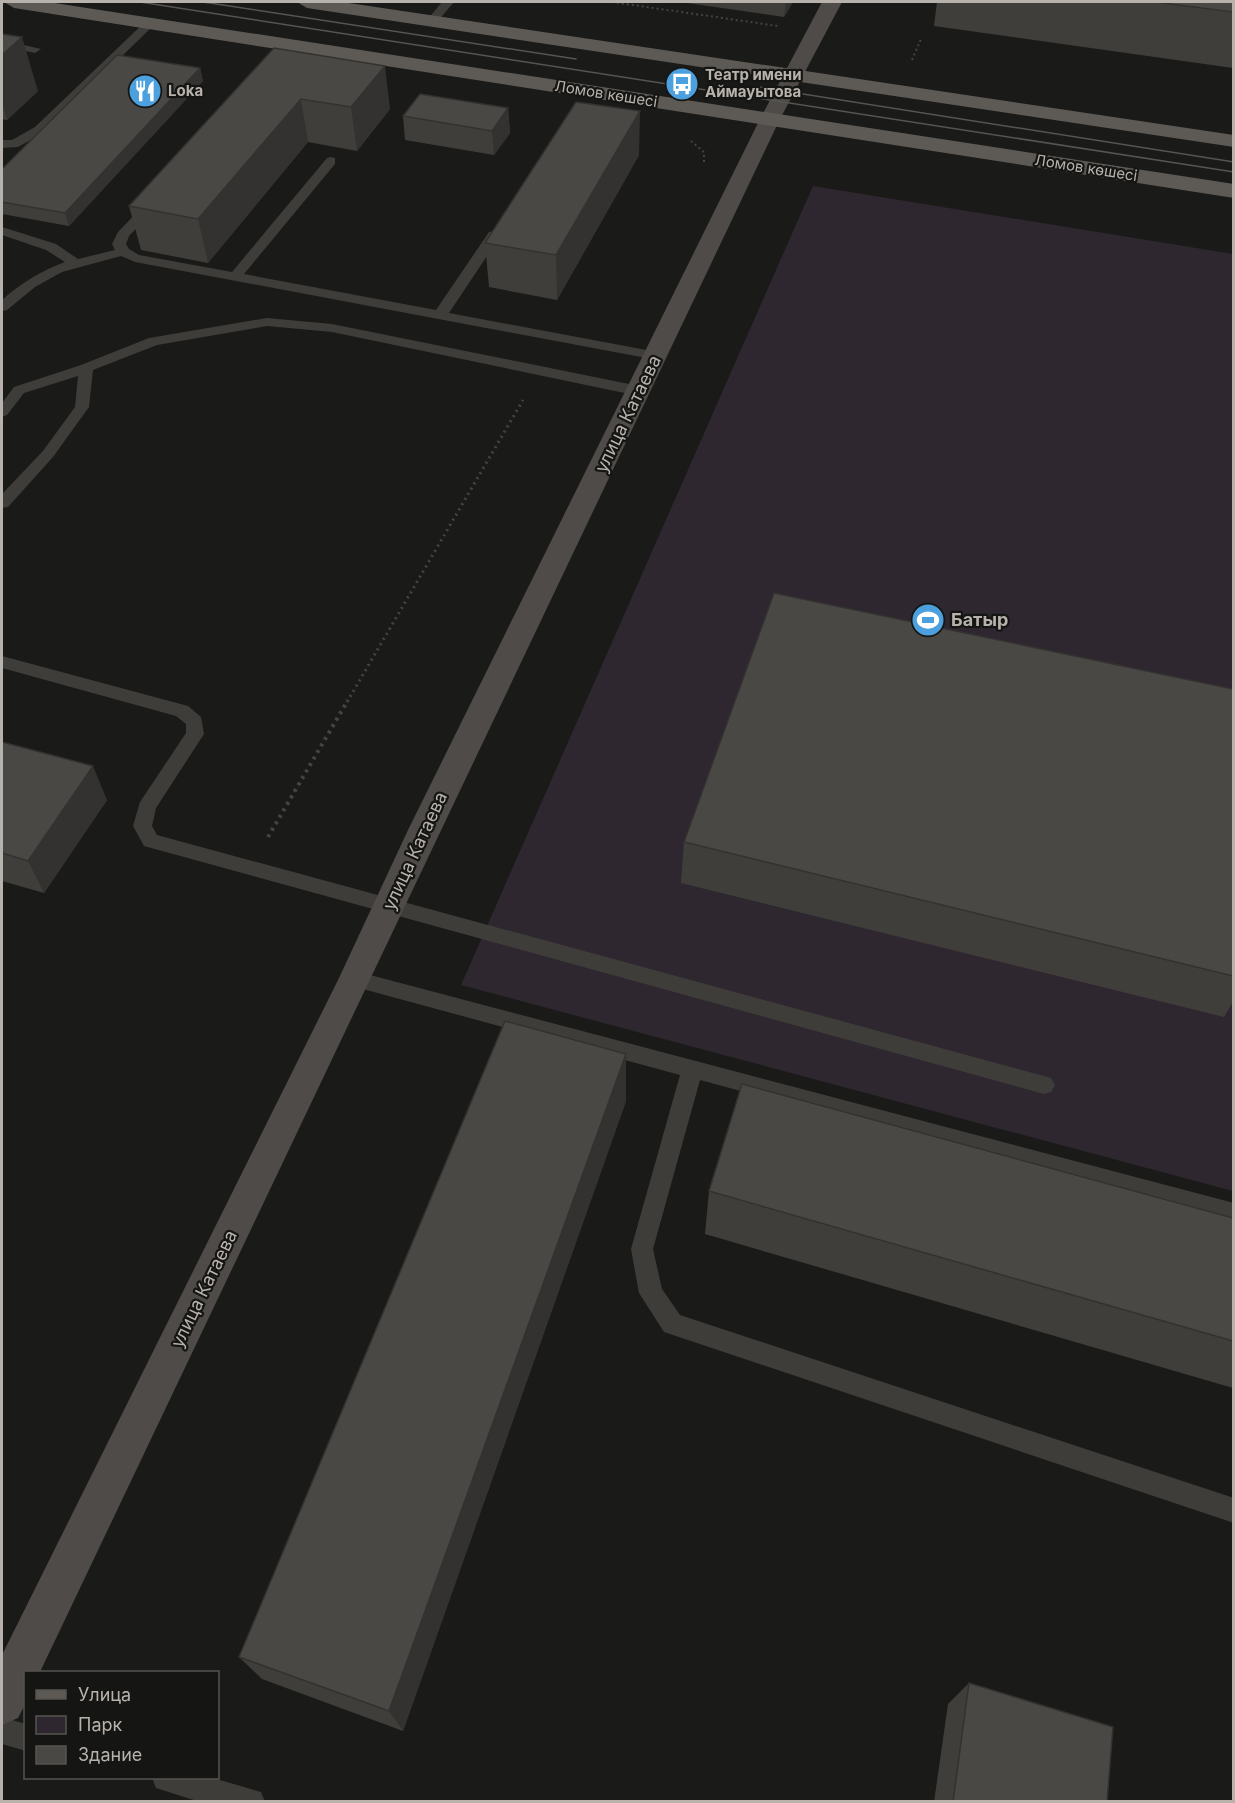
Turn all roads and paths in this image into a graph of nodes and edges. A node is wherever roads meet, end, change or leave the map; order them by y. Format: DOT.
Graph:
graph roads {
  1 [pos="14,2"];
  2 [pos="307,2"];
  3 [pos="448,2"];
  4 [pos="612,2"];
  5 [pos="831,2"];
  6 [pos="433,20"];
  7 [pos="150,23"];
  8 [pos="778,26"];
  9 [pos="2,43"];
  10 [pos="35,48"];
  11 [pos="793,73"];
  12 [pos="770,119"];
  13 [pos="1233,141"];
  14 [pos="2,144"];
  15 [pos="331,161"];
  16 [pos="1233,191"];
  17 [pos="163,194"];
  18 [pos="2,231"];
  19 [pos="494,235"];
  20 [pos="123,252"];
  21 [pos="75,263"];
  22 [pos="236,277"];
  23 [pos="2,307"];
  24 [pos="440,315"];
  25 [pos="657,356"];
  26 [pos="86,368"];
  27 [pos="539,372"];
  28 [pos="639,391"];
  29 [pos="2,412"];
  30 [pos="2,503"];
  31 [pos="2,662"];
  32 [pos="250,868"];
  33 [pos="390,906"];
  34 [pos="355,980"];
  35 [pos="692,1070"];
  36 [pos="1044,1085"];
  37 [pos="1233,1214"];
  38 [pos="1233,1511"];
  39 [pos="2,1702"];
  40 [pos="2,1731"];
  41 [pos="24,1737"];
  42 [pos="169,1779"];
  43 [pos="251,1802"];
  1 -- 7 [label="main road, Ломов көшесі"];
  2 -- 6 [label="main road"];
  3 -- 6 [label="lane"];
  4 -- 8 [label="path"];
  5 -- 11 [label="street, улица Катаева"];
  6 -- 11 [label="main road"];
  7 -- 12 [label="main road, Ломов көшесі"];
  7 -- 14 [label="lane"];
  9 -- 10 [label="lane"];
  11 -- 12 [label="street, улица Катаева"];
  11 -- 13 [label="main road"];
  12 -- 16 [label="main road, Ломов көшесі"];
  12 -- 25 [label="street, улица Катаева"];
  15 -- 22 [label="lane"];
  17 -- 20 [label="lane"];
  18 -- 21 [label="lane"];
  19 -- 24 [label="lane"];
  20 -- 21 [label="lane"];
  20 -- 22 [label="lane"];
  21 -- 23 [label="lane"];
  22 -- 24 [label="lane"];
  24 -- 25 [label="lane"];
  25 -- 28 [label="street, улица Катаева"];
  26 -- 27 [label="lane"];
  26 -- 29 [label="lane"];
  26 -- 30 [label="lane"];
  27 -- 28 [label="lane"];
  27 -- 32 [label="path"];
  28 -- 33 [label="street, улица Катаева"];
  31 -- 32 [label="lane"];
  32 -- 33 [label="lane"];
  33 -- 34 [label="street, улица Катаева"];
  33 -- 36 [label="lane"];
  34 -- 35 [label="lane"];
  34 -- 39 [label="street, улица Катаева"];
  35 -- 37 [label="lane"];
  35 -- 38 [label="lane"];
  40 -- 41 [label="lane"];
  42 -- 43 [label="lane"];
}
